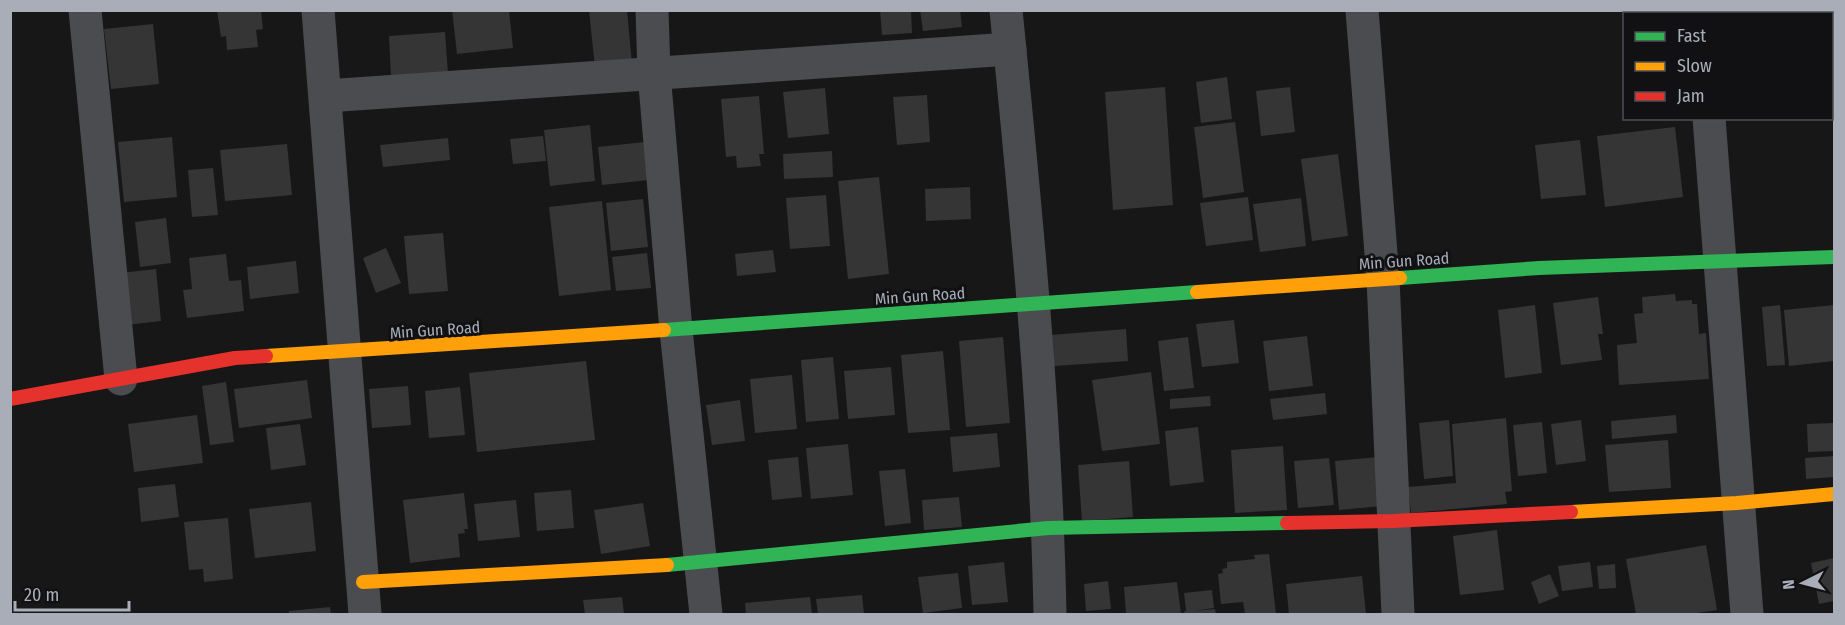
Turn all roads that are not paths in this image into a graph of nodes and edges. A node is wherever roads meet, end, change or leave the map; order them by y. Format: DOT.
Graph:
graph roads {
  1 [pos="85,10"];
  2 [pos="318,10"];
  3 [pos="652,10"];
  4 [pos="1006,10"];
  5 [pos="1362,10"];
  6 [pos="1010,50"];
  7 [pos="654,73"];
  8 [pos="326,96"];
  9 [pos="1709,120"];
  10 [pos="1834,257"];
  11 [pos="1719,261"];
  12 [pos="1383,279"];
  13 [pos="1033,305"];
  14 [pos="676,330"];
  15 [pos="346,352"];
  16 [pos="121,379"];
  17 [pos="10,399"];
  18 [pos="1834,494"];
  19 [pos="1737,503"];
  20 [pos="1393,521"];
  21 [pos="1048,528"];
  22 [pos="700,563"];
  23 [pos="363,582"];
  24 [pos="365,615"];
  25 [pos="706,615"];
  26 [pos="1050,615"];
  27 [pos="1398,615"];
  28 [pos="1747,615"];
  1 -- 16 [label="street"];
  2 -- 8 [label="street"];
  3 -- 7 [label="street"];
  4 -- 6 [label="street"];
  5 -- 12 [label="street"];
  6 -- 7 [label="street"];
  6 -- 13 [label="street"];
  7 -- 8 [label="street"];
  7 -- 14 [label="street"];
  8 -- 15 [label="street"];
  9 -- 11 [label="street"];
  10 -- 11 [label="street, Min Gun Road"];
  11 -- 12 [label="street, Min Gun Road"];
  11 -- 19 [label="street"];
  12 -- 13 [label="street, Min Gun Road"];
  12 -- 20 [label="street"];
  13 -- 14 [label="street, Min Gun Road"];
  13 -- 21 [label="street"];
  14 -- 15 [label="street, Min Gun Road"];
  14 -- 22 [label="street"];
  15 -- 16 [label="street, Min Gun Road"];
  15 -- 23 [label="street"];
  16 -- 17 [label="street, Min Gun Road"];
  18 -- 19 [label="street"];
  19 -- 20 [label="street"];
  19 -- 28 [label="street"];
  20 -- 21 [label="street"];
  20 -- 27 [label="street"];
  21 -- 22 [label="street"];
  21 -- 26 [label="street"];
  22 -- 23 [label="street"];
  22 -- 25 [label="street"];
  23 -- 24 [label="street"];
}
